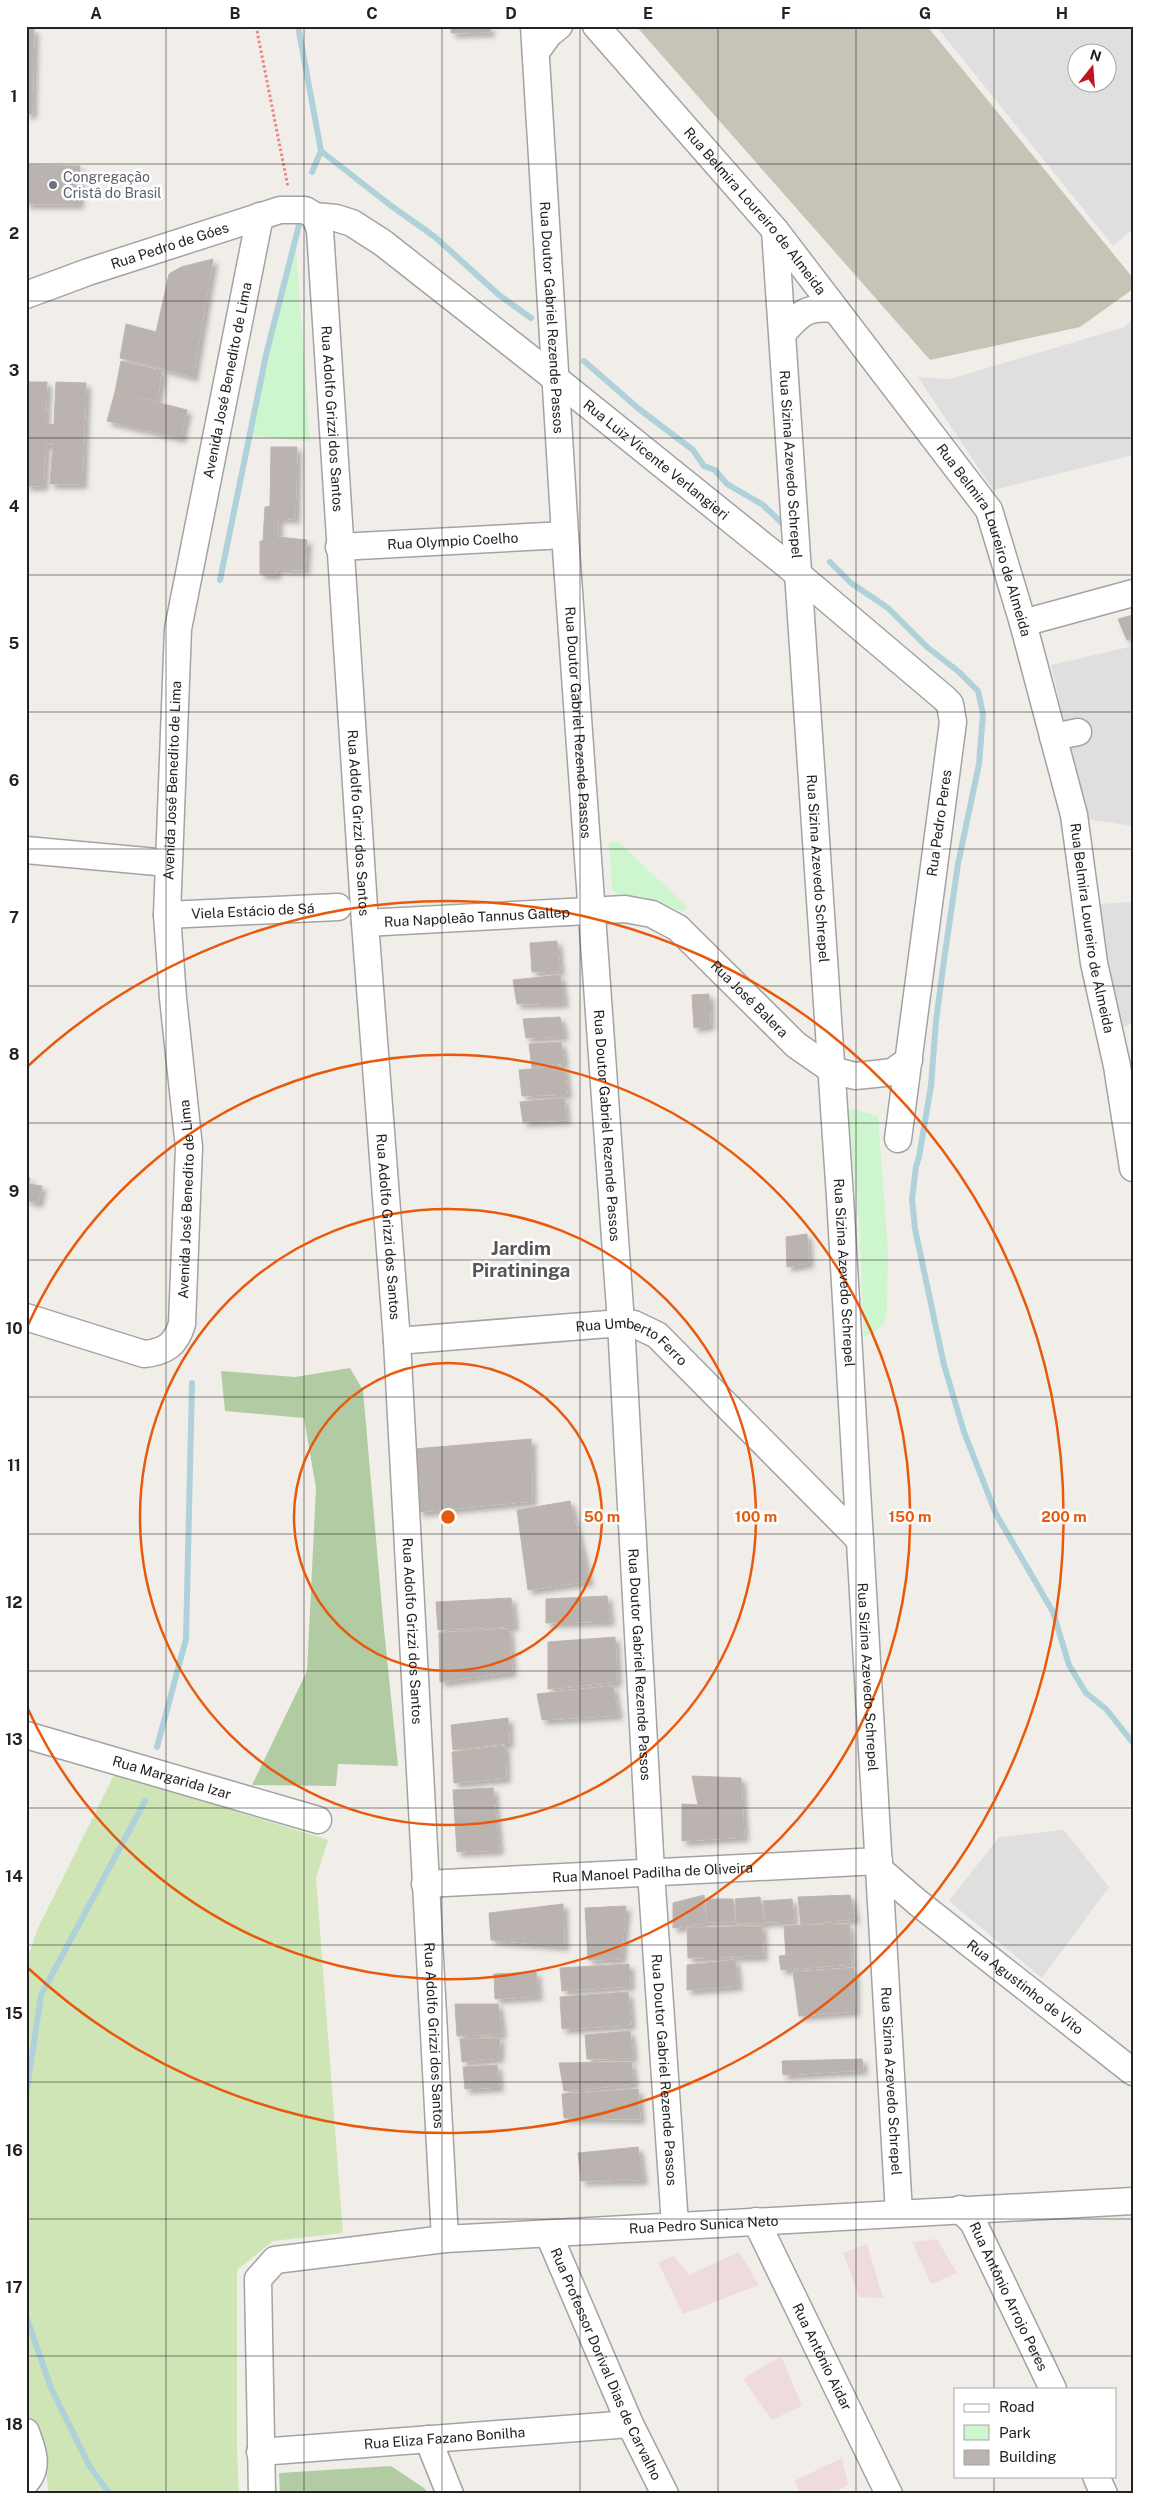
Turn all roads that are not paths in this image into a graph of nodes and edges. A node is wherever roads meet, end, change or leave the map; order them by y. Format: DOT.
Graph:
graph roads {
  1 [pos="534,26"];
  2 [pos="559,26"];
  3 [pos="596,26"];
  4 [pos="536,52"];
  5 [pos="303,213"];
  6 [pos="260,216"];
  7 [pos="775,230"];
  8 [pos="26,295"];
  9 [pos="835,309"];
  10 [pos="783,333"];
  11 [pos="556,379"];
  12 [pos="565,535"];
  13 [pos="340,547"];
  14 [pos="798,575"];
  15 [pos="1133,593"];
  16 [pos="1023,623"];
  17 [pos="29,848"];
  18 [pos="168,863"];
  19 [pos="338,907"];
  20 [pos="591,911"];
  21 [pos="167,915"];
  22 [pos="365,923"];
  23 [pos="909,1060"];
  24 [pos="1125,1066"];
  25 [pos="832,1070"];
  26 [pos="898,1139"];
  27 [pos="1133,1168"];
  28 [pos="26,1317"];
  29 [pos="620,1323"];
  30 [pos="397,1341"];
  31 [pos="856,1469"];
  32 [pos="810,1490"];
  33 [pos="860,1540"];
  34 [pos="26,1735"];
  35 [pos="318,1820"];
  36 [pos="879,1865"];
  37 [pos="651,1872"];
  38 [pos="425,1884"];
  39 [pos="917,1902"];
  40 [pos="883,1917"];
  41 [pos="1133,2072"];
  42 [pos="1133,2201"];
  43 [pos="960,2210"];
  44 [pos="899,2213"];
  45 [pos="756,2221"];
  46 [pos="675,2225"];
  47 [pos="550,2235"];
  48 [pos="445,2239"];
  49 [pos="1053,2388"];
  50 [pos="630,2424"];
  51 [pos="26,2432"];
  52 [pos="428,2439"];
  53 [pos="260,2452"];
  54 [pos="30,2476"];
  55 [pos="1097,2478"];
  56 [pos="262,2494"];
  57 [pos="450,2494"];
  58 [pos="665,2494"];
  59 [pos="889,2494"];
  60 [pos="1104,2494"];
  1 -- 4 [label="street, Rua Doutor Gabriel Rezende Passos"];
  2 -- 4 [label="street"];
  3 -- 7 [label="street, Rua Belmira Loureiro de Almeida"];
  4 -- 11 [label="street, Rua Doutor Gabriel Rezende Passos"];
  5 -- 6 [label="street, Rua Pedro de Góes"];
  5 -- 11 [label="street, Rua Luiz Vicente Verlangieri"];
  5 -- 13 [label="street, Rua Adolfo Grizzi dos Santos"];
  6 -- 8 [label="street, Rua Pedro de Góes"];
  6 -- 18 [label="street, Avenida José Benedito de Lima"];
  7 -- 9 [label="street, Rua Belmira Loureiro de Almeida"];
  7 -- 10 [label="street, Rua Sizina Azevedo Schrepel"];
  9 -- 10 [label="street"];
  9 -- 16 [label="street, Rua Belmira Loureiro de Almeida"];
  10 -- 14 [label="street, Rua Sizina Azevedo Schrepel"];
  11 -- 12 [label="street, Rua Doutor Gabriel Rezende Passos"];
  11 -- 14 [label="street, Rua Luiz Vicente Verlangieri"];
  12 -- 13 [label="street, Rua Olympio Coelho"];
  12 -- 20 [label="street, Rua Doutor Gabriel Rezende Passos"];
  13 -- 22 [label="street, Rua Adolfo Grizzi dos Santos"];
  14 -- 23 [label="street, Rua Pedro Peres"];
  14 -- 25 [label="street, Rua Sizina Azevedo Schrepel"];
  15 -- 16 [label="street"];
  16 -- 24 [label="street, Rua Belmira Loureiro de Almeida"];
  17 -- 18 [label="street"];
  18 -- 21 [label="street, Avenida José Benedito de Lima"];
  19 -- 21 [label="street, Viela Estácio de Sá"];
  20 -- 22 [label="street, Rua Napoleão Tannus Gallep"];
  20 -- 25 [label="street, Rua José Balera"];
  20 -- 29 [label="street, Rua Doutor Gabriel Rezende Passos"];
  21 -- 28 [label="street, Avenida José Benedito de Lima"];
  22 -- 30 [label="street, Rua Adolfo Grizzi dos Santos"];
  23 -- 25 [label="street, Rua José Balera"];
  23 -- 26 [label="street, Rua Pedro Peres"];
  24 -- 27 [label="street, Rua Belmira Loureiro de Almeida"];
  25 -- 31 [label="street, Rua Sizina Azevedo Schrepel"];
  29 -- 30 [label="street, Rua Umberto Ferro"];
  29 -- 32 [label="street, Rua Umberto Ferro"];
  29 -- 37 [label="street, Rua Doutor Gabriel Rezende Passos"];
  30 -- 38 [label="street, Rua Adolfo Grizzi dos Santos"];
  31 -- 32 [label="street"];
  31 -- 33 [label="street, Rua Sizina Azevedo Schrepel"];
  32 -- 33 [label="street, Rua Umberto Ferro"];
  33 -- 36 [label="street, Rua Sizina Azevedo Schrepel"];
  34 -- 35 [label="street, Rua Margarida Izar"];
  36 -- 37 [label="street, Rua Manoel Padilha de Oliveira"];
  36 -- 39 [label="street, Rua Agustinho de Vito"];
  36 -- 40 [label="street, Rua Sizina Azevedo Schrepel"];
  37 -- 38 [label="street, Rua Manoel Padilha de Oliveira"];
  37 -- 46 [label="street, Rua Doutor Gabriel Rezende Passos"];
  38 -- 48 [label="street, Rua Adolfo Grizzi dos Santos"];
  39 -- 40 [label="street"];
  39 -- 41 [label="street, Rua Agustinho de Vito"];
  40 -- 44 [label="street, Rua Sizina Azevedo Schrepel"];
  42 -- 43 [label="street, Rua Pedro Sunica Neto"];
  43 -- 44 [label="street, Rua Pedro Sunica Neto"];
  43 -- 49 [label="street, Rua Antônio Arrojo Peres"];
  44 -- 45 [label="street, Rua Pedro Sunica Neto"];
  45 -- 46 [label="street, Rua Pedro Sunica Neto"];
  45 -- 59 [label="street, Rua Antônio Aidar"];
  46 -- 47 [label="street, Rua Pedro Sunica Neto"];
  47 -- 48 [label="street, Rua Pedro Sunica Neto"];
  47 -- 50 [label="street, Rua Professor Dorival Dias de Carvalho"];
  48 -- 53 [label="street, Rua Pedro Sunica Neto"];
  50 -- 52 [label="street, Rua Eliza Fazano Bonilha"];
  50 -- 58 [label="street, Rua Professor Dorival Dias de Carvalho"];
  51 -- 54 [label="street"];
  52 -- 53 [label="street, Rua Eliza Fazano Bonilha"];
  52 -- 57 [label="street"];
  53 -- 56 [label="street"];
  55 -- 60 [label="street"];
}
